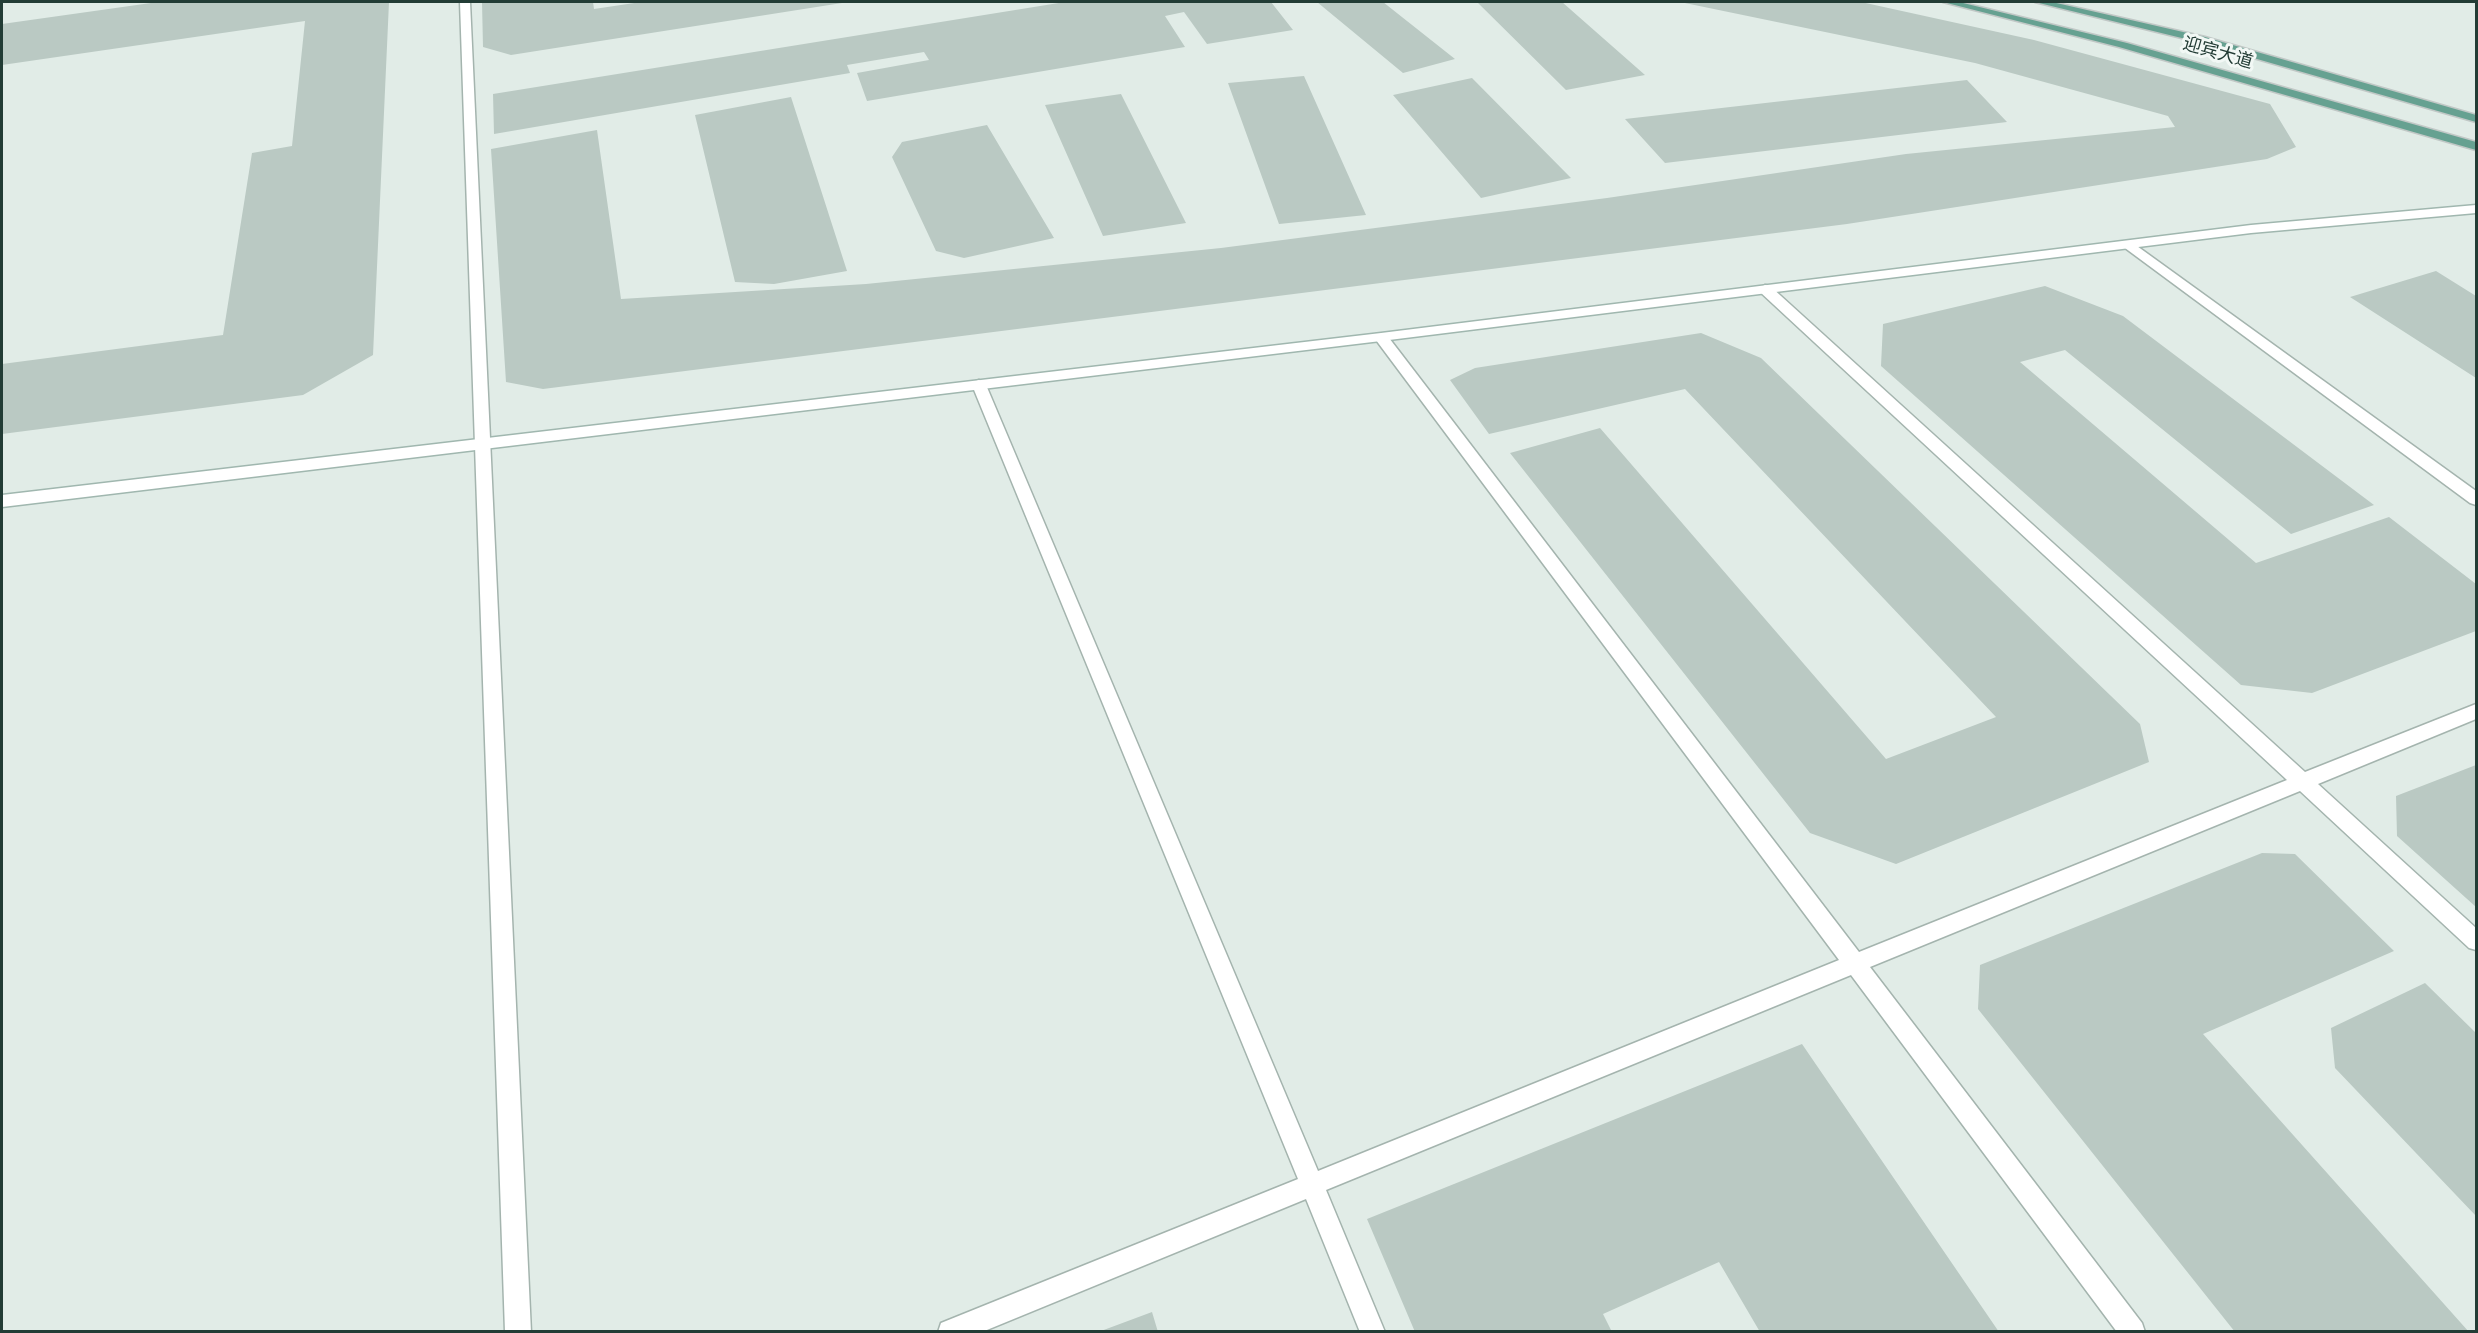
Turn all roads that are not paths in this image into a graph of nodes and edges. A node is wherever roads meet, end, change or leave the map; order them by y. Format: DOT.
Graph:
graph roads {
  1 [pos="465,2"];
  2 [pos="1948,2"];
  3 [pos="2040,2"];
  4 [pos="2476,119"];
  5 [pos="2476,146"];
  6 [pos="2476,209"];
  7 [pos="2130,244"];
  8 [pos="1765,289"];
  9 [pos="1381,337"];
  10 [pos="979,385"];
  11 [pos="484,446"];
  12 [pos="2476,498"];
  13 [pos="2,501"];
  14 [pos="2476,711"];
  15 [pos="2301,780"];
  16 [pos="2476,941"];
  17 [pos="1854,962"];
  18 [pos="1311,1183"];
  19 [pos="518,1332"];
  20 [pos="950,1332"];
  21 [pos="1373,1332"];
  22 [pos="2133,1332"];
  1 -- 11 [label="street"];
  2 -- 5 [label="main road, 迎宾大道"];
  3 -- 4 [label="main road, 迎宾大道"];
  6 -- 7 [label="street"];
  7 -- 8 [label="street"];
  7 -- 12 [label="street"];
  8 -- 9 [label="street"];
  8 -- 15 [label="street"];
  9 -- 10 [label="street"];
  9 -- 17 [label="street"];
  10 -- 11 [label="street"];
  10 -- 18 [label="street"];
  11 -- 13 [label="street"];
  11 -- 19 [label="street"];
  14 -- 15 [label="street"];
  15 -- 16 [label="street"];
  15 -- 17 [label="street"];
  17 -- 18 [label="street"];
  17 -- 22 [label="street"];
  18 -- 20 [label="street"];
  18 -- 21 [label="street"];
}
